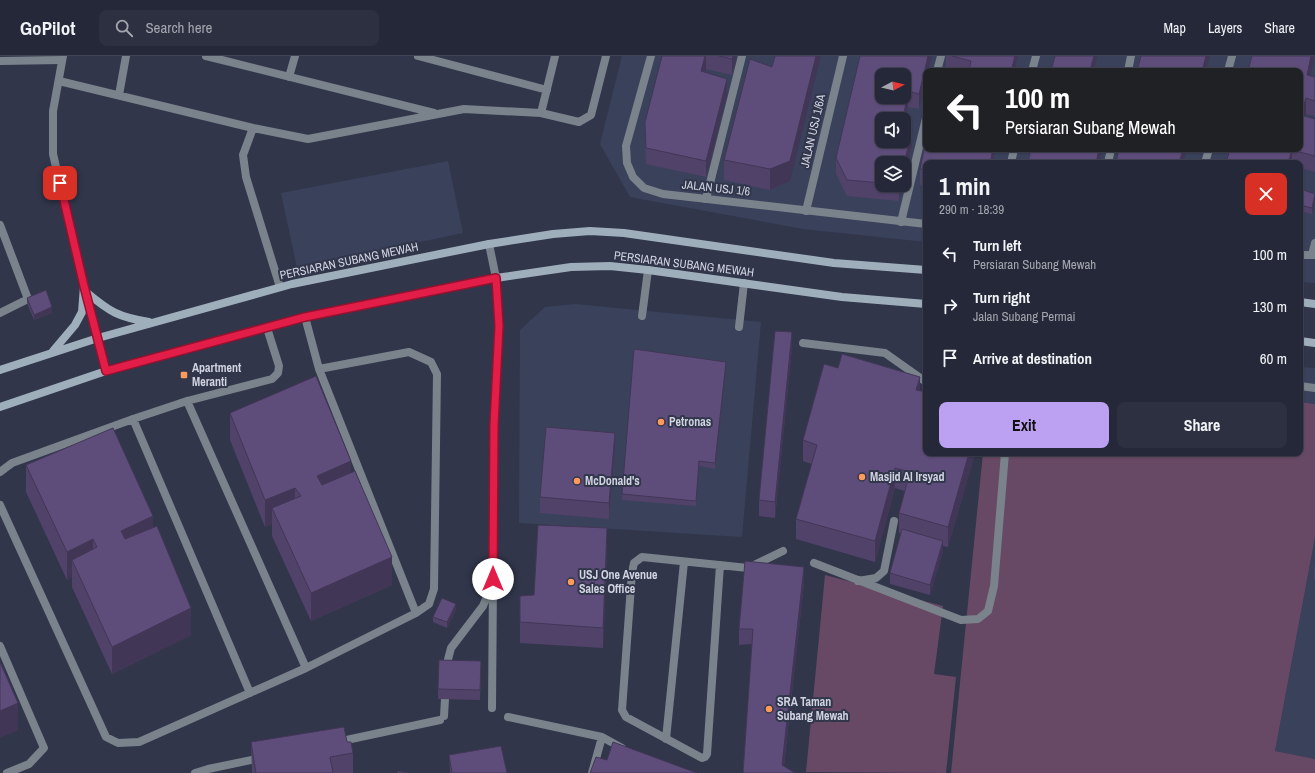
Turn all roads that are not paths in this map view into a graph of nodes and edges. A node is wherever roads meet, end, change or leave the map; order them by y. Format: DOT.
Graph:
graph roads {
  1 [pos="126,56"];
  2 [pos="206,56"];
  3 [pos="294,56"];
  4 [pos="418,56"];
  5 [pos="556,56"];
  6 [pos="606,56"];
  7 [pos="651,56"];
  8 [pos="742,56"];
  9 [pos="843,56"];
  10 [pos="941,56"];
  11 [pos="1036,56"];
  12 [pos="1131,56"];
  13 [pos="1232,56"];
  14 [pos="62,58"];
  15 [pos="0,61"];
  16 [pos="938,68"];
  17 [pos="1033,68"];
  18 [pos="1129,68"];
  19 [pos="1229,68"];
  20 [pos="289,77"];
  21 [pos="58,81"];
  22 [pos="547,90"];
  23 [pos="119,95"];
  24 [pos="541,113"];
  25 [pos="437,114"];
  26 [pos="253,128"];
  27 [pos="923,130"];
  28 [pos="706,199"];
  29 [pos="806,211"];
  30 [pos="901,222"];
  31 [pos="923,224"];
  32 [pos="0,226"];
  33 [pos="1315,243"];
  34 [pos="489,244"];
  35 [pos="1303,255"];
  36 [pos="1314,255"];
  37 [pos="648,270"];
  38 [pos="923,270"];
  39 [pos="496,278"];
  40 [pos="744,283"];
  41 [pos="280,287"];
  42 [pos="85,289"];
  43 [pos="1303,302"];
  44 [pos="923,304"];
  45 [pos="1315,304"];
  46 [pos="0,313"];
  47 [pos="642,316"];
  48 [pos="305,317"];
  49 [pos="152,322"];
  50 [pos="739,327"];
  51 [pos="267,328"];
  52 [pos="98,338"];
  53 [pos="1303,341"];
  54 [pos="803,343"];
  55 [pos="1315,343"];
  56 [pos="53,352"];
  57 [pos="319,369"];
  58 [pos="0,370"];
  59 [pos="106,371"];
  60 [pos="923,380"];
  61 [pos="1303,386"];
  62 [pos="1315,388"];
  63 [pos="187,401"];
  64 [pos="0,407"];
  65 [pos="133,419"];
  66 [pos="1005,456"];
  67 [pos="0,472"];
  68 [pos="0,505"];
  69 [pos="894,521"];
  70 [pos="783,552"];
  71 [pos="684,562"];
  72 [pos="814,563"];
  73 [pos="720,565"];
  74 [pos="493,579"];
  75 [pos="858,581"];
  76 [pos="416,613"];
  77 [pos="0,646"];
  78 [pos="306,668"];
  79 [pos="445,671"];
  80 [pos="250,693"];
  81 [pos="445,699"];
  82 [pos="492,708"];
  83 [pos="508,717"];
  84 [pos="602,737"];
  85 [pos="666,739"];
  86 [pos="331,743"];
  87 [pos="628,751"];
  88 [pos="270,756"];
  89 [pos="7,773"];
  90 [pos="195,773"];
  91 [pos="592,773"];
  1 -- 23 [label="street"];
  2 -- 20 [label="street"];
  3 -- 20 [label="street"];
  4 -- 22 [label="street"];
  5 -- 22 [label="street"];
  6 -- 24 [label="street"];
  7 -- 28 [label="street, JALAN USJ 1/6"];
  8 -- 28 [label="street"];
  9 -- 29 [label="street, JALAN USJ 1/6A"];
  10 -- 16 [label="street"];
  11 -- 17 [label="street"];
  12 -- 18 [label="street"];
  13 -- 19 [label="street"];
  14 -- 15 [label="street"];
  14 -- 21 [label="street"];
  20 -- 25 [label="street"];
  21 -- 23 [label="street"];
  21 -- 42 [label="street"];
  22 -- 24 [label="street"];
  23 -- 26 [label="street"];
  24 -- 25 [label="street"];
  25 -- 26 [label="street"];
  26 -- 41 [label="street"];
  27 -- 30 [label="street"];
  28 -- 29 [label="street, JALAN USJ 1/6"];
  29 -- 30 [label="street, JALAN USJ 1/6"];
  30 -- 31 [label="street, JALAN USJ 1/6"];
  32 -- 46 [label="street"];
  33 -- 36 [label="street"];
  34 -- 38 [label="main road, PERSIARAN SUBANG MEWAH"];
  34 -- 39 [label="street"];
  34 -- 41 [label="main road, PERSIARAN SUBANG MEWAH"];
  35 -- 36 [label="street"];
  37 -- 39 [label="main road, PERSIARAN SUBANG MEWAH"];
  37 -- 40 [label="main road, PERSIARAN SUBANG MEWAH"];
  37 -- 47 [label="street"];
  39 -- 48 [label="main road, PERSIARAN SUBANG MEWAH"];
  39 -- 74 [label="street"];
  40 -- 44 [label="main road, PERSIARAN SUBANG MEWAH"];
  40 -- 50 [label="street"];
  41 -- 49 [label="main road, PERSIARAN SUBANG MEWAH"];
  42 -- 49 [label="main road"];
  42 -- 52 [label="street"];
  42 -- 56 [label="main road"];
  43 -- 45 [label="main road"];
  48 -- 51 [label="main road, PERSIARAN SUBANG MEWAH"];
  48 -- 57 [label="street"];
  49 -- 52 [label="main road, PERSIARAN SUBANG MEWAH"];
  51 -- 59 [label="main road, PERSIARAN SUBANG MEWAH"];
  51 -- 63 [label="street"];
  52 -- 56 [label="main road, PERSIARAN SUBANG MEWAH"];
  52 -- 59 [label="street"];
  53 -- 55 [label="main road"];
  54 -- 60 [label="street"];
  56 -- 58 [label="main road, PERSIARAN SUBANG MEWAH"];
  57 -- 76 [label="street"];
  57 -- 76 [label="street"];
  59 -- 64 [label="main road, PERSIARAN SUBANG MEWAH"];
  61 -- 62 [label="street"];
  63 -- 65 [label="street"];
  63 -- 78 [label="street"];
  65 -- 67 [label="street"];
  65 -- 80 [label="street"];
  66 -- 75 [label="street"];
  68 -- 80 [label="street"];
  69 -- 75 [label="street"];
  70 -- 73 [label="street"];
  71 -- 73 [label="street"];
  71 -- 85 [label="street"];
  71 -- 85 [label="street"];
  72 -- 75 [label="street"];
  73 -- 85 [label="street"];
  74 -- 79 [label="street"];
  74 -- 82 [label="street"];
  76 -- 78 [label="street"];
  77 -- 89 [label="street"];
  78 -- 80 [label="street"];
  81 -- 86 [label="street"];
  83 -- 84 [label="street"];
  84 -- 87 [label="street"];
  84 -- 91 [label="street"];
  88 -- 90 [label="street"];
}
